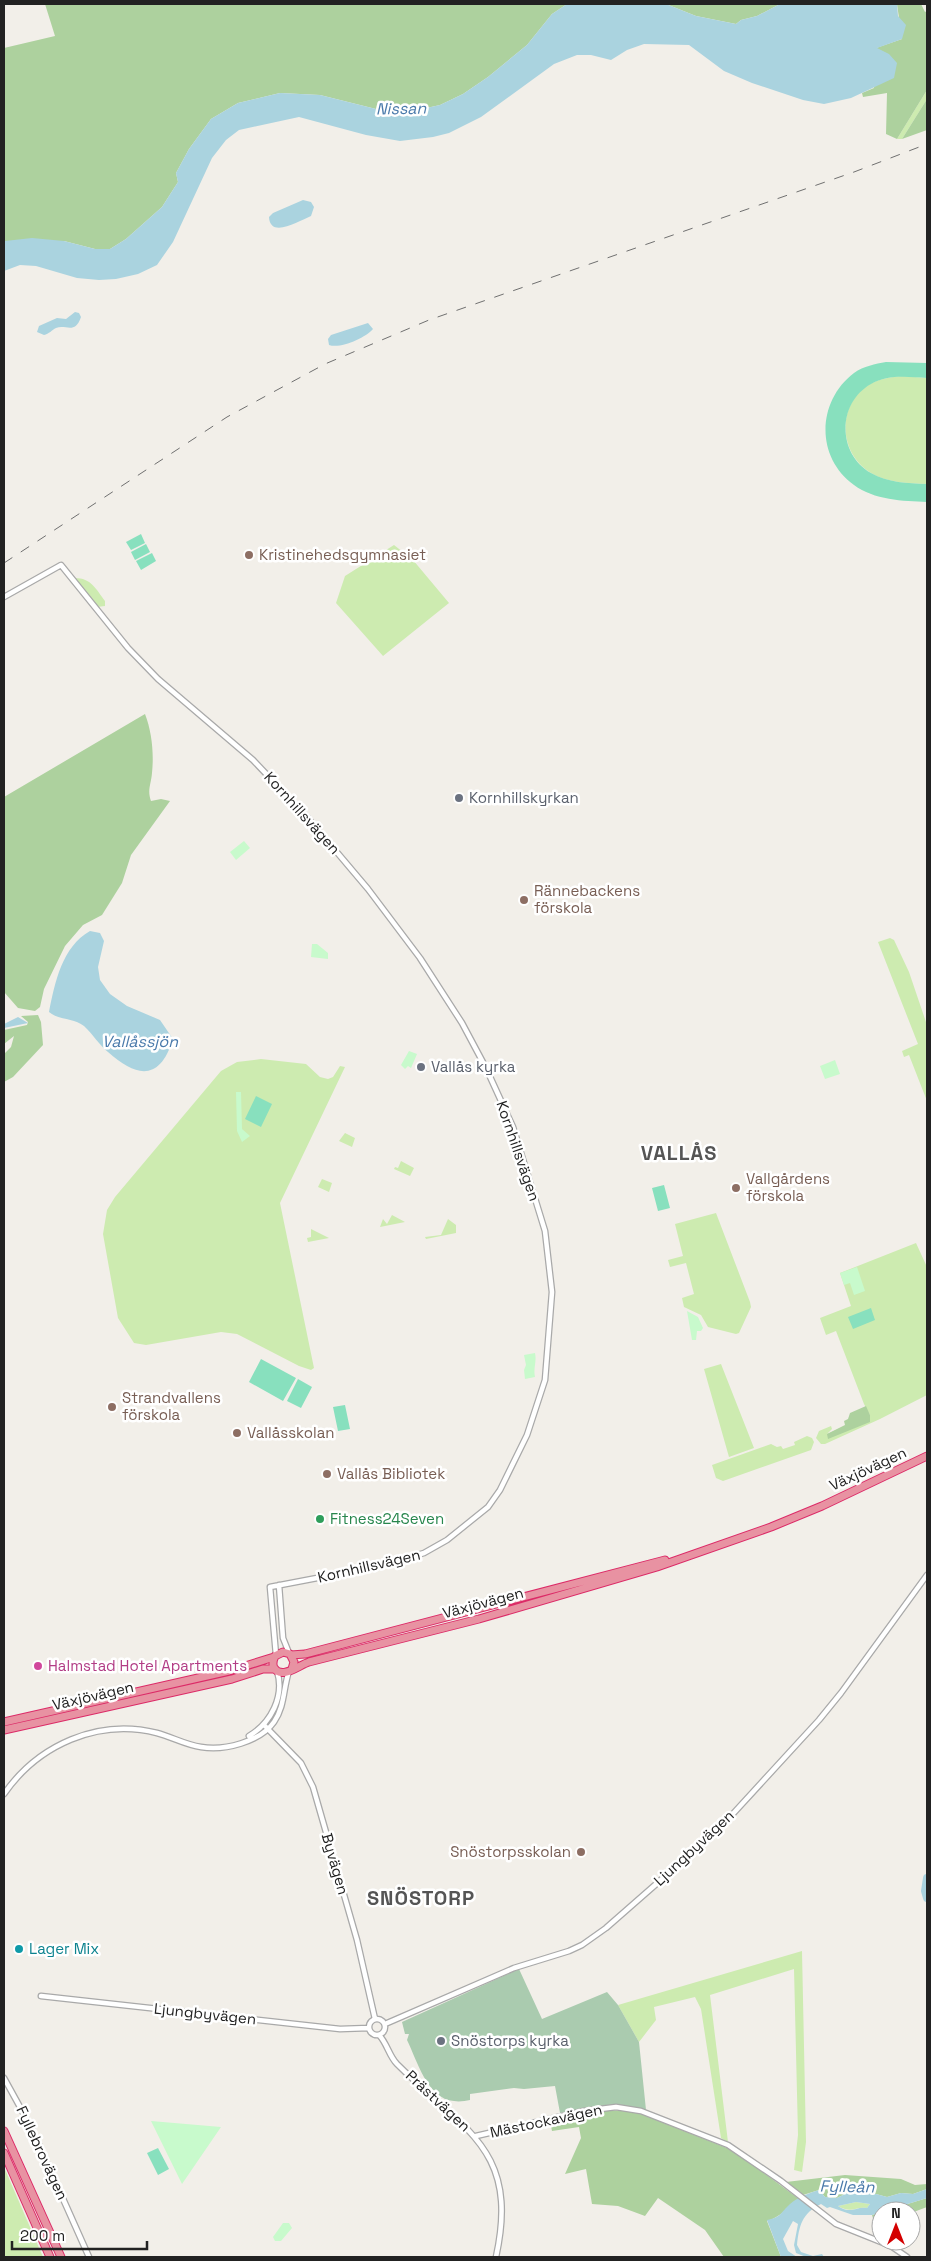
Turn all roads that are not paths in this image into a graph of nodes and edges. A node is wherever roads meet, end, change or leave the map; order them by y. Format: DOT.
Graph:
graph roads {
  1 [pos="4,597"];
  2 [pos="927,1456"];
  3 [pos="680,1558"];
  4 [pos="927,1575"];
  5 [pos="279,1585"];
  6 [pos="290,1654"];
  7 [pos="275,1656"];
  8 [pos="276,1670"];
  9 [pos="290,1670"];
  10 [pos="4,1722"];
  11 [pos="264,1725"];
  12 [pos="267,1729"];
  13 [pos="4,1730"];
  14 [pos="240,1742"];
  15 [pos="4,1794"];
  16 [pos="41,1996"];
  17 [pos="375,2019"];
  18 [pos="385,2024"];
  19 [pos="369,2028"];
  20 [pos="379,2035"];
  21 [pos="4,2078"];
  22 [pos="4,2131"];
  23 [pos="476,2136"];
  24 [pos="4,2153"];
  25 [pos="50,2257"];
  26 [pos="61,2257"];
  27 [pos="89,2257"];
  28 [pos="496,2257"];
  29 [pos="906,2257"];
  1 -- 5 [label="street, Kornhillsvägen"];
  2 -- 3 [label="highway, Växjövägen"];
  3 -- 6 [label="highway, Växjövägen"];
  3 -- 9 [label="highway, Växjövägen"];
  4 -- 18 [label="street, Ljungbyvägen"];
  5 -- 6 [label="street"];
  5 -- 7 [label="street, Kornhillsvägen"];
  6 -- 7 [label="highway, Växjövägen"];
  6 -- 9 [label="highway"];
  7 -- 8 [label="highway"];
  7 -- 10 [label="highway, Växjövägen"];
  8 -- 9 [label="highway, Växjövägen"];
  8 -- 11 [label="street"];
  8 -- 13 [label="highway, Växjövägen"];
  9 -- 12 [label="street"];
  11 -- 12 [label="street, Byvägen"];
  11 -- 14 [label="street"];
  12 -- 14 [label="street"];
  12 -- 17 [label="street, Byvägen"];
  14 -- 15 [label="street"];
  16 -- 19 [label="street, Ljungbyvägen"];
  17 -- 18 [label="street"];
  17 -- 19 [label="street"];
  18 -- 20 [label="street"];
  19 -- 20 [label="street"];
  20 -- 23 [label="street, Prästvägen"];
  21 -- 27 [label="street, Fyllebrovägen"];
  22 -- 26 [label="highway"];
  23 -- 28 [label="street, Prästvägen"];
  23 -- 29 [label="street, Mästockavägen"];
  24 -- 25 [label="highway"];
}
